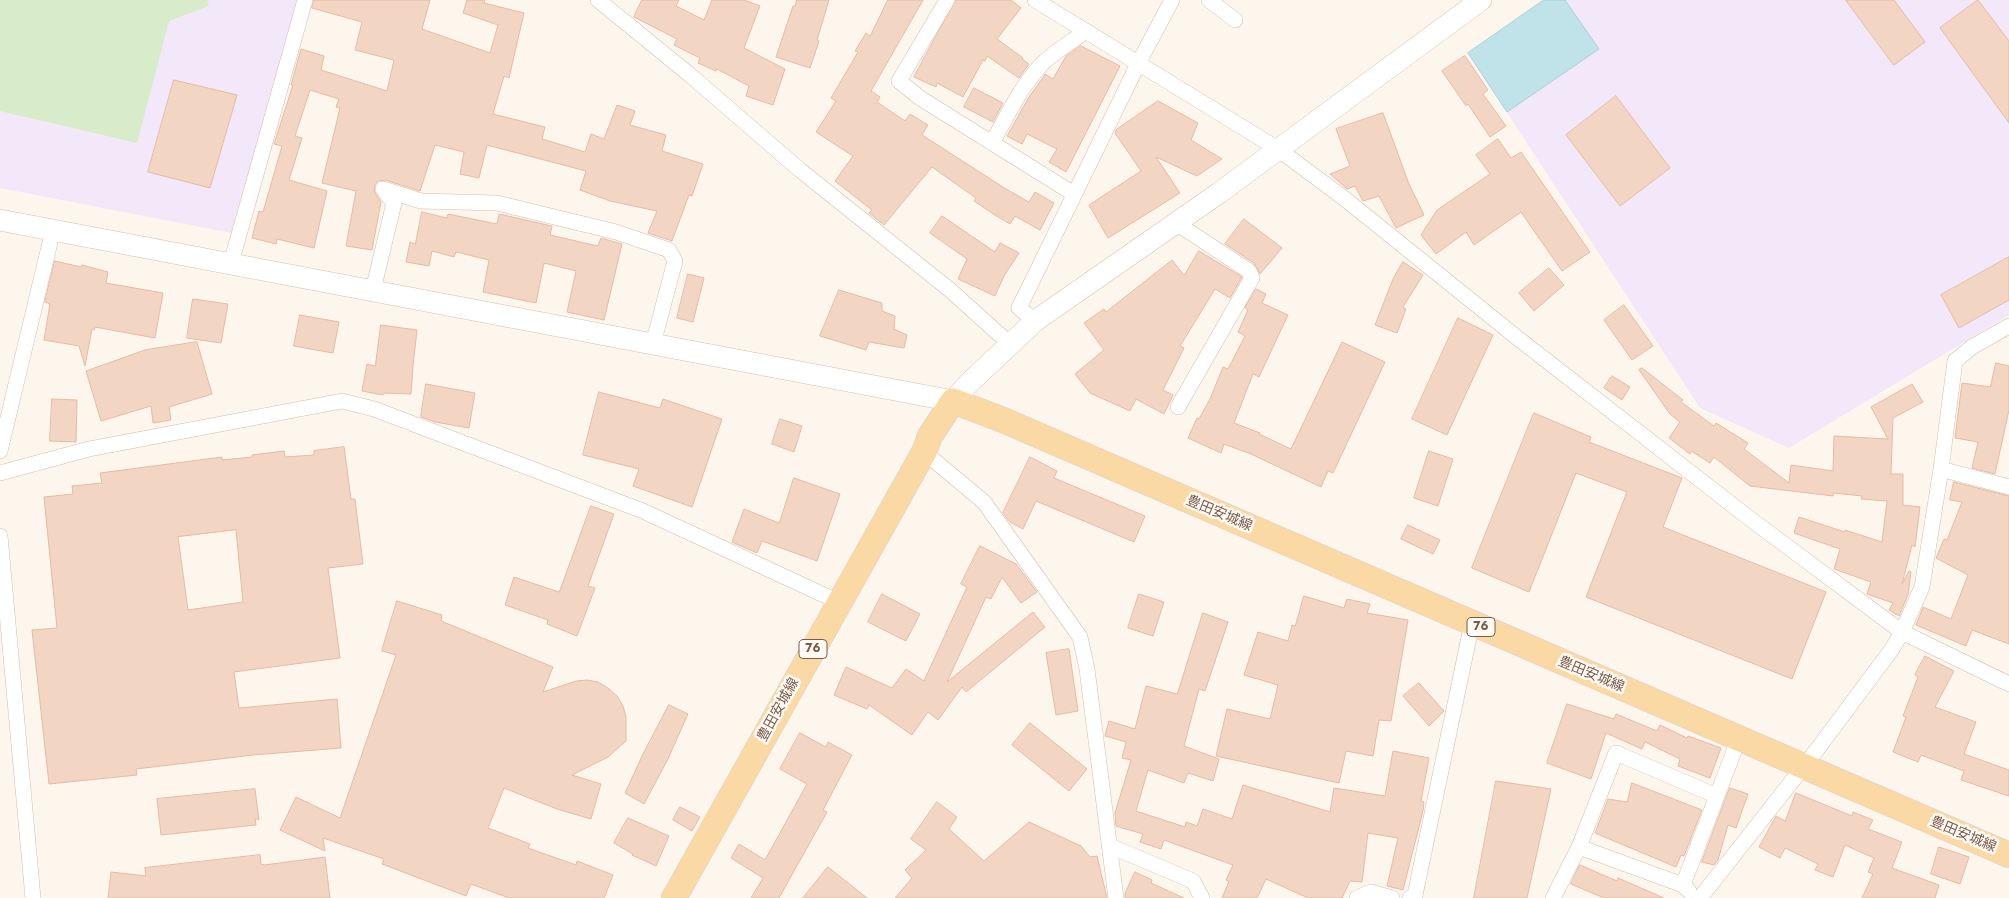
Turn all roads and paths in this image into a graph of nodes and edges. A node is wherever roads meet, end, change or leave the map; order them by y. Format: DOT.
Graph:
graph roads {
  1 [pos="305,0"];
  2 [pos="598,0"];
  3 [pos="947,0"];
  4 [pos="1035,0"];
  5 [pos="1172,0"];
  6 [pos="1209,0"];
  7 [pos="1481,0"];
  8 [pos="1235,20"];
  9 [pos="1086,32"];
  10 [pos="1138,64"];
  11 [pos="992,143"];
  12 [pos="1278,149"];
  13 [pos="1074,194"];
  14 [pos="0,220"];
  15 [pos="1176,223"];
  16 [pos="53,230"];
  17 [pos="231,263"];
  18 [pos="373,290"];
  19 [pos="1035,321"];
  20 [pos="2009,326"];
  21 [pos="653,344"];
  22 [pos="1010,344"];
  23 [pos="953,401"];
  24 [pos="1178,407"];
  25 [pos="0,451"];
  26 [pos="924,452"];
  27 [pos="1941,469"];
  28 [pos="0,473"];
  29 [pos="2009,487"];
  30 [pos="0,536"];
  31 [pos="839,602"];
  32 [pos="4,616"];
  33 [pos="1472,623"];
  34 [pos="1902,632"];
  35 [pos="2009,684"];
  36 [pos="1738,738"];
  37 [pos="1802,766"];
  38 [pos="1717,796"];
  39 [pos="1110,846"];
  40 [pos="1579,847"];
  41 [pos="2009,854"];
  42 [pos="1683,885"];
  43 [pos="33,898"];
  44 [pos="674,898"];
  45 [pos="1116,898"];
  46 [pos="1202,898"];
  47 [pos="1357,898"];
  48 [pos="1392,898"];
  49 [pos="1410,898"];
  50 [pos="1553,898"];
  51 [pos="1695,898"];
  52 [pos="1700,898"];
  1 -- 17 [label="street"];
  2 -- 22 [label="street"];
  3 -- 11 [label="street"];
  4 -- 9 [label="street"];
  5 -- 10 [label="street"];
  6 -- 8 [label="street"];
  7 -- 12 [label="street"];
  9 -- 10 [label="street"];
  9 -- 11 [label="street"];
  10 -- 12 [label="street"];
  10 -- 13 [label="street"];
  11 -- 13 [label="street"];
  12 -- 15 [label="street"];
  12 -- 34 [label="street"];
  13 -- 19 [label="street"];
  14 -- 16 [label="street"];
  15 -- 19 [label="street"];
  15 -- 24 [label="street"];
  16 -- 17 [label="street"];
  16 -- 25 [label="street"];
  17 -- 18 [label="street"];
  18 -- 21 [label="street"];
  18 -- 21 [label="street"];
  19 -- 22 [label="street"];
  20 -- 27 [label="street"];
  21 -- 23 [label="street"];
  22 -- 23 [label="street"];
  23 -- 26 [label="main road, 豊田安城線 / 76"];
  23 -- 33 [label="main road, 豊田安城線 / 76"];
  26 -- 31 [label="main road, 豊田安城線 / 76"];
  26 -- 39 [label="street"];
  27 -- 29 [label="street"];
  27 -- 34 [label="street"];
  28 -- 31 [label="street"];
  30 -- 32 [label="street"];
  31 -- 44 [label="main road, 豊田安城線 / 76"];
  32 -- 43 [label="street"];
  33 -- 36 [label="main road, 豊田安城線 / 76"];
  33 -- 49 [label="street"];
  34 -- 35 [label="street"];
  34 -- 37 [label="street"];
  36 -- 37 [label="main road, 豊田安城線 / 76"];
  36 -- 38 [label="street"];
  37 -- 41 [label="main road, 豊田安城線 / 76"];
  37 -- 52 [label="street"];
  38 -- 40 [label="street"];
  38 -- 42 [label="street"];
  39 -- 45 [label="street"];
  39 -- 46 [label="street"];
  40 -- 42 [label="street"];
  40 -- 50 [label="street"];
  42 -- 51 [label="street"];
  47 -- 48 [label="street"];
}
